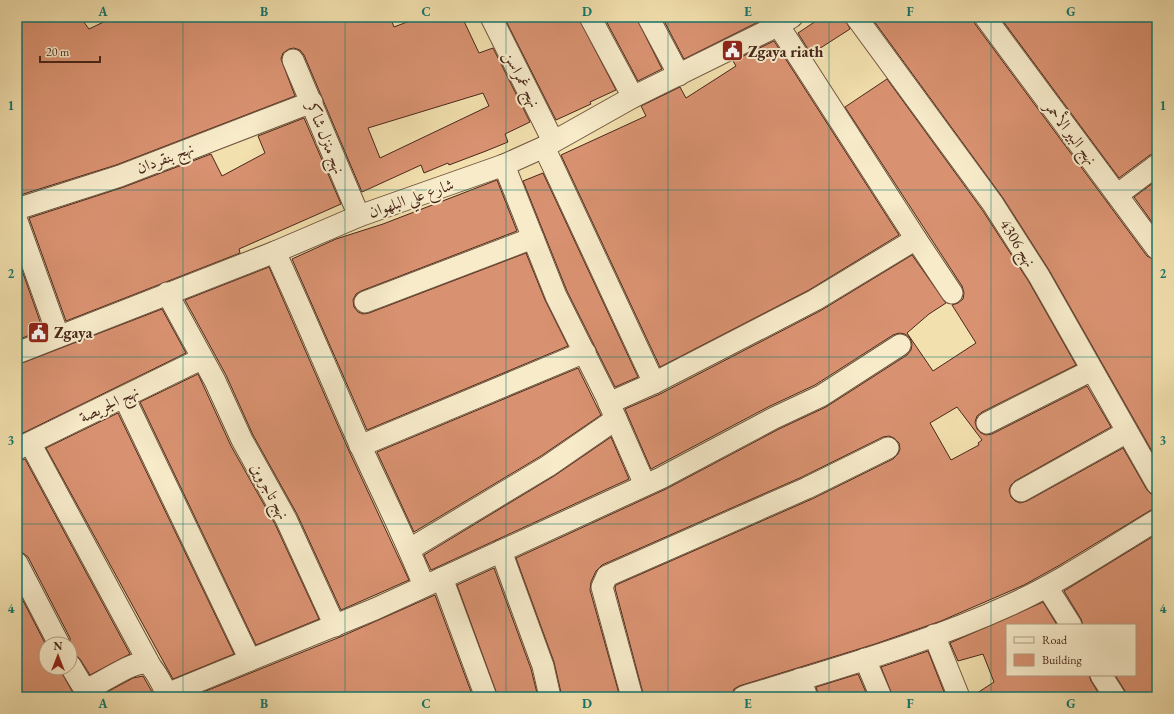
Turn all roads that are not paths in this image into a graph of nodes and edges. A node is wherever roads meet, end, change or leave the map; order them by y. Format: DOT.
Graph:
graph roads {
  1 [pos="491,17"];
  2 [pos="590,17"];
  3 [pos="648,17"];
  4 [pos="856,17"];
  5 [pos="986,17"];
  6 [pos="781,20"];
  7 [pos="293,60"];
  8 [pos="679,75"];
  9 [pos="633,97"];
  10 [pos="312,102"];
  11 [pos="549,144"];
  12 [pos="504,165"];
  13 [pos="1157,165"];
  14 [pos="1116,195"];
  15 [pos="17,209"];
  16 [pos="359,216"];
  17 [pos="17,221"];
  18 [pos="532,238"];
  19 [pos="916,239"];
  20 [pos="1157,249"];
  21 [pos="275,252"];
  22 [pos="166,293"];
  23 [pos="952,293"];
  24 [pos="365,302"];
  25 [pos="58,336"];
  26 [pos="900,345"];
  27 [pos="585,352"];
  28 [pos="17,353"];
  29 [pos="201,359"];
  30 [pos="1092,370"];
  31 [pos="654,383"];
  32 [pos="124,397"];
  33 [pos="612,411"];
  34 [pos="987,423"];
  35 [pos="1127,432"];
  36 [pos="23,446"];
  37 [pos="360,446"];
  38 [pos="888,448"];
  39 [pos="1157,484"];
  40 [pos="645,485"];
  41 [pos="1021,491"];
  42 [pos="1157,520"];
  43 [pos="410,549"];
  44 [pos="501,551"];
  45 [pos="17,563"];
  46 [pos="433,582"];
  47 [pos="1047,587"];
  48 [pos="1070,624"];
  49 [pos="335,626"];
  50 [pos="55,636"];
  51 [pos="934,636"];
  52 [pos="865,659"];
  53 [pos="250,660"];
  54 [pos="150,665"];
  55 [pos="76,676"];
  56 [pos="1102,676"];
  57 [pos="804,688"];
  58 [pos="168,695"];
  59 [pos="486,697"];
  60 [pos="550,697"];
  61 [pos="632,697"];
  62 [pos="743,697"];
  63 [pos="881,697"];
  64 [pos="959,697"];
  65 [pos="1115,697"];
  1 -- 11 [label="street, نهج غمراسن"];
  2 -- 9 [label="street"];
  3 -- 8 [label="street"];
  4 -- 30 [label="street, نهج 4306"];
  5 -- 14 [label="street, نهج البير الأحمر"];
  6 -- 8 [label="street, شارع علي البلهوان"];
  6 -- 19 [label="street"];
  7 -- 10 [label="street, نهج منزل شاكر"];
  8 -- 9 [label="street, شارع علي البلهوان"];
  9 -- 11 [label="street, شارع علي البلهوان"];
  10 -- 15 [label="street, نهج بنقردان"];
  10 -- 16 [label="street, نهج منزل شاكر"];
  11 -- 12 [label="street, شارع علي البلهوان"];
  11 -- 31 [label="street, نهج غمراسن"];
  12 -- 16 [label="street, شارع علي البلهوان"];
  12 -- 18 [label="street"];
  13 -- 14 [label="street"];
  14 -- 20 [label="street, نهج البير الأحمر"];
  16 -- 21 [label="street, شارع علي البلهوان"];
  17 -- 25 [label="street"];
  18 -- 24 [label="street"];
  18 -- 27 [label="street"];
  19 -- 23 [label="street"];
  19 -- 31 [label="street"];
  21 -- 22 [label="street, شارع علي البلهوان"];
  21 -- 37 [label="street"];
  22 -- 25 [label="street, شارع علي البلهوان"];
  22 -- 29 [label="street, نهج تاجروين"];
  25 -- 28 [label="street, شارع علي البلهوان"];
  26 -- 40 [label="street"];
  27 -- 33 [label="street"];
  27 -- 37 [label="street"];
  29 -- 32 [label="street, نهج الجريصة"];
  29 -- 49 [label="street, نهج تاجروين"];
  30 -- 34 [label="street"];
  30 -- 35 [label="street, نهج 4306"];
  31 -- 33 [label="street"];
  32 -- 36 [label="street, نهج الجريصة"];
  32 -- 53 [label="street"];
  33 -- 40 [label="street"];
  33 -- 43 [label="street"];
  35 -- 39 [label="street, نهج 4306"];
  35 -- 41 [label="street"];
  36 -- 54 [label="street"];
  37 -- 43 [label="street"];
  38 -- 61 [label="street"];
  40 -- 44 [label="street"];
  42 -- 47 [label="street"];
  43 -- 46 [label="street"];
  44 -- 46 [label="street"];
  44 -- 60 [label="street"];
  45 -- 50 [label="street"];
  46 -- 49 [label="street"];
  46 -- 59 [label="street"];
  47 -- 48 [label="street"];
  47 -- 51 [label="street"];
  49 -- 53 [label="street"];
  51 -- 52 [label="street"];
  51 -- 64 [label="street"];
  52 -- 57 [label="street"];
  52 -- 63 [label="street"];
  53 -- 58 [label="street"];
  54 -- 55 [label="street"];
  54 -- 58 [label="street"];
  56 -- 65 [label="street"];
  57 -- 62 [label="street"];
}
